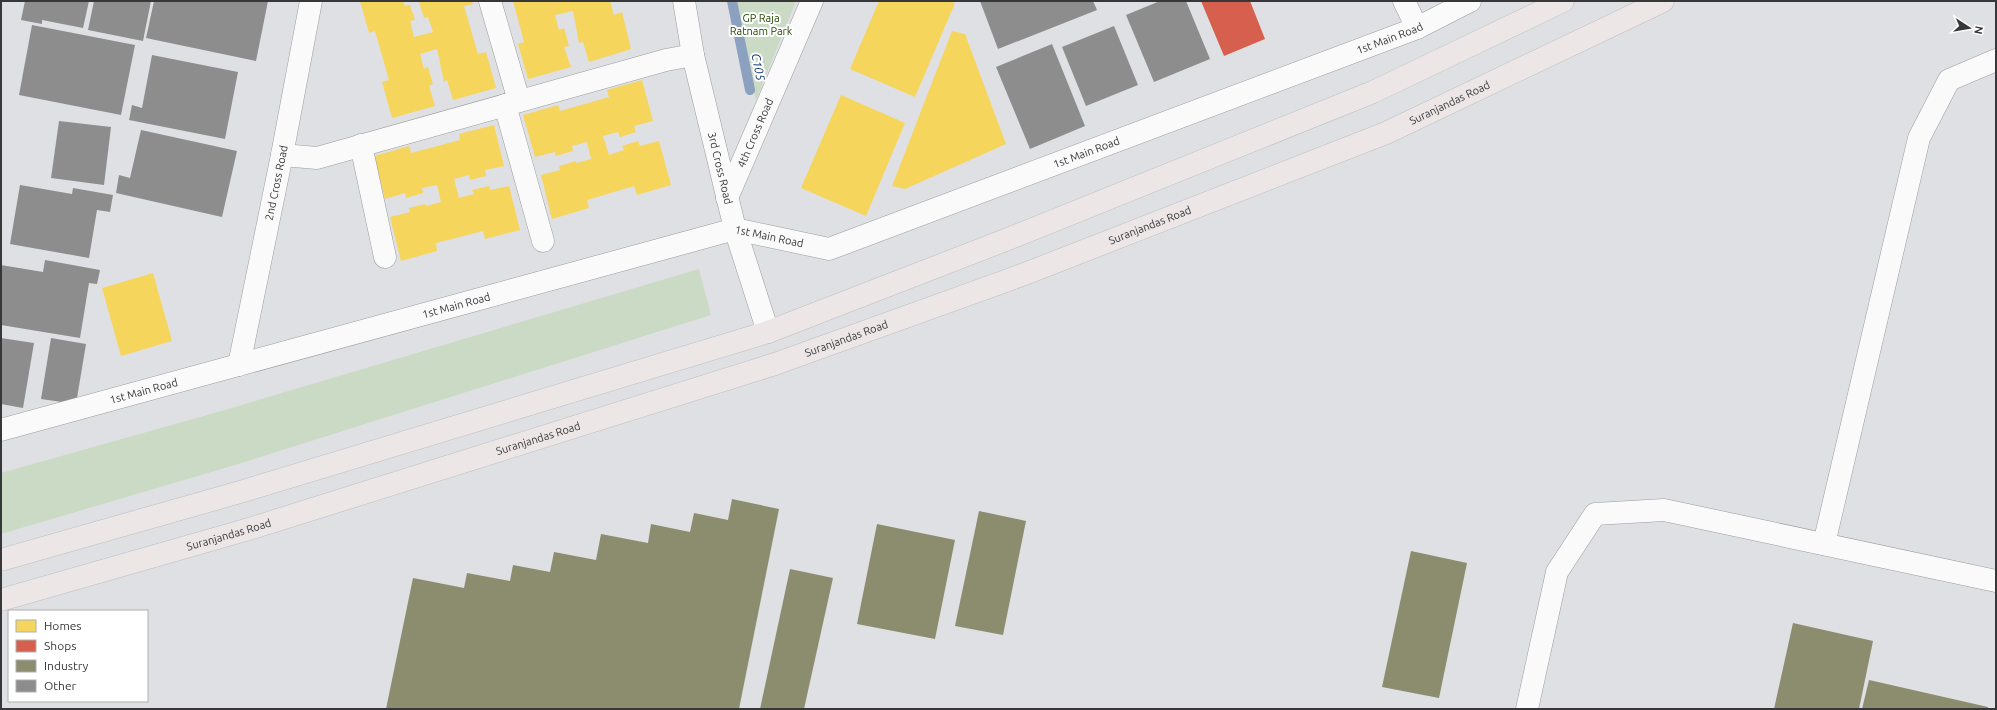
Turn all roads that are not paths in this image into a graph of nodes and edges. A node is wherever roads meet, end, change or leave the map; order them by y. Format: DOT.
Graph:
graph roads {
  1 [pos="311,1"];
  2 [pos="490,1"];
  3 [pos="684,1"];
  4 [pos="812,1"];
  5 [pos="1404,1"];
  6 [pos="1470,1"];
  7 [pos="1563,1"];
  8 [pos="1663,1"];
  9 [pos="1417,28"];
  10 [pos="693,55"];
  11 [pos="1996,60"];
  12 [pos="512,103"];
  13 [pos="361,145"];
  14 [pos="282,155"];
  15 [pos="727,198"];
  16 [pos="735,229"];
  17 [pos="543,241"];
  18 [pos="385,258"];
  19 [pos="768,332"];
  20 [pos="239,365"];
  21 [pos="1,430"];
  22 [pos="1824,544"];
  23 [pos="1,560"];
  24 [pos="1996,581"];
  25 [pos="1,600"];
  26 [pos="1527,709"];
  1 -- 14 [label="street, 2nd Cross Road"];
  2 -- 12 [label="street"];
  3 -- 10 [label="street, 3rd Cross Road"];
  4 -- 15 [label="street, 4th Cross Road"];
  5 -- 9 [label="street"];
  6 -- 9 [label="street, 1st Main Road"];
  7 -- 19 [label="main road"];
  8 -- 25 [label="main road, Suranjandas Road"];
  9 -- 16 [label="street, 1st Main Road"];
  10 -- 12 [label="street"];
  10 -- 15 [label="street, 3rd Cross Road"];
  11 -- 22 [label="street"];
  12 -- 13 [label="street"];
  12 -- 17 [label="street"];
  13 -- 14 [label="street"];
  13 -- 18 [label="street"];
  14 -- 20 [label="street, 2nd Cross Road"];
  15 -- 16 [label="street, 3rd Cross Road"];
  16 -- 19 [label="street, 3rd Cross Road"];
  16 -- 20 [label="street, 1st Main Road"];
  19 -- 23 [label="main road"];
  20 -- 21 [label="street, 1st Main Road"];
  22 -- 24 [label="street"];
  22 -- 26 [label="street"];
}
